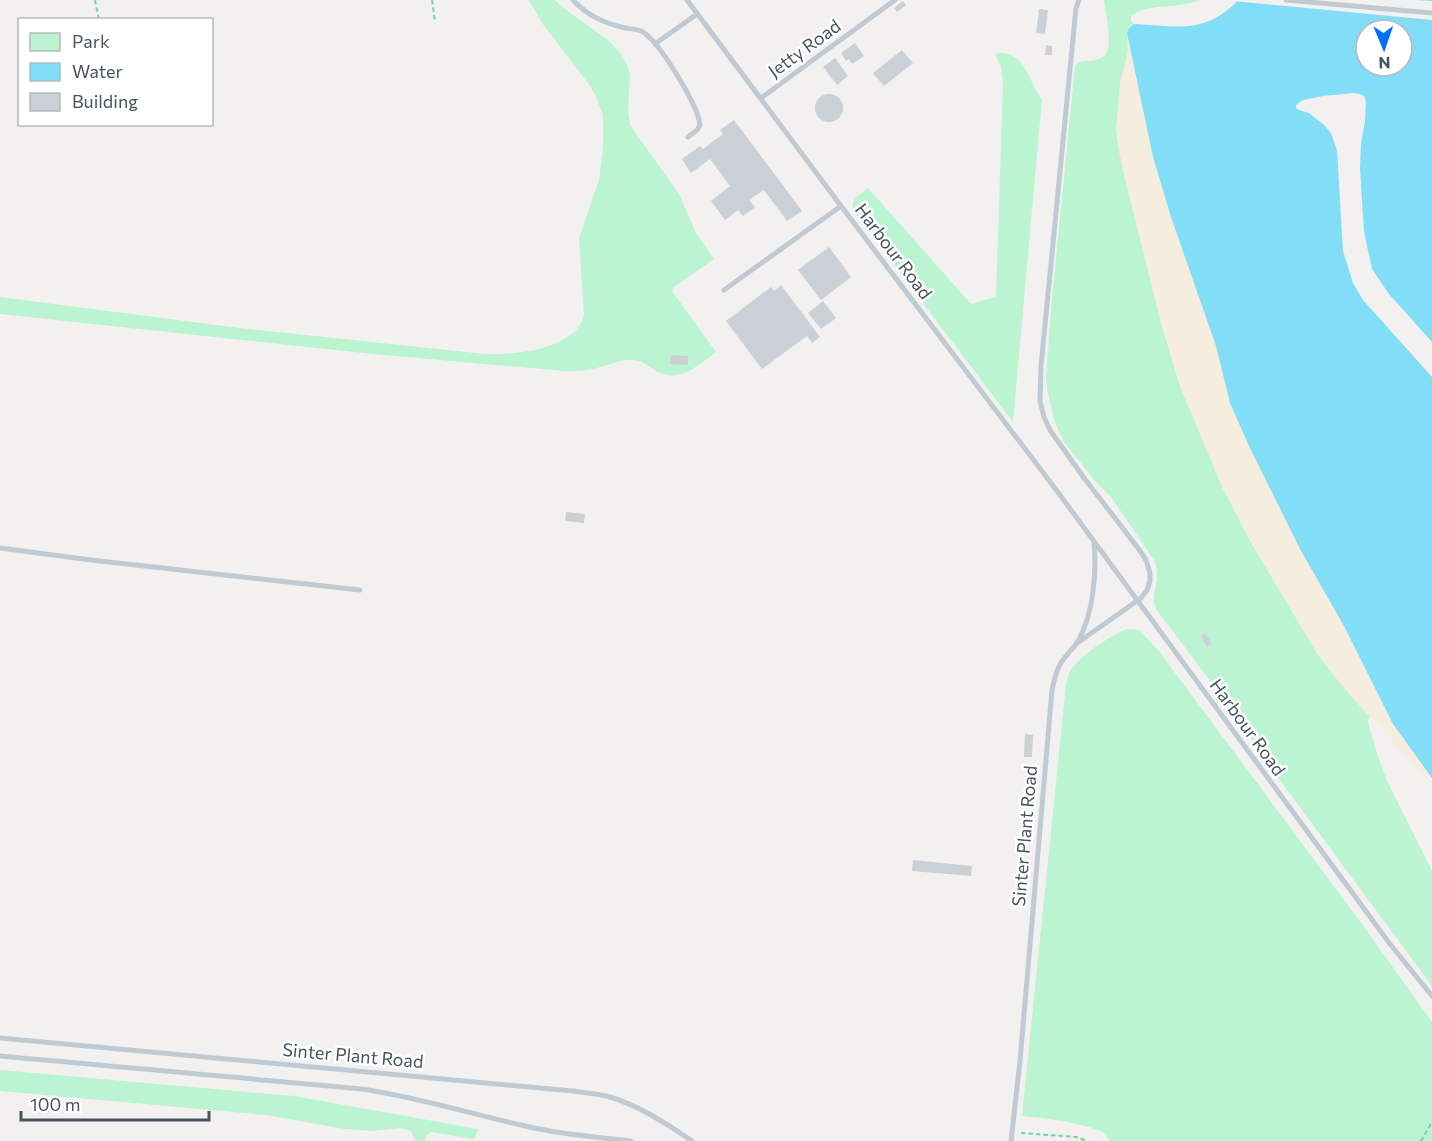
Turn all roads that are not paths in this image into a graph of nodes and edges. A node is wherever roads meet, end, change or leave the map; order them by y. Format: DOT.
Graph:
graph roads {
  1 [pos="573,0"];
  2 [pos="687,0"];
  3 [pos="895,0"];
  4 [pos="1079,0"];
  5 [pos="1286,0"];
  6 [pos="697,14"];
  7 [pos="1432,14"];
  8 [pos="655,44"];
  9 [pos="761,98"];
  10 [pos="688,137"];
  11 [pos="841,206"];
  12 [pos="724,290"];
  13 [pos="1094,542"];
  14 [pos="0,548"];
  15 [pos="360,590"];
  16 [pos="1137,601"];
  17 [pos="1076,644"];
  18 [pos="1432,996"];
  19 [pos="0,1038"];
  20 [pos="0,1056"];
  21 [pos="631,1141"];
  22 [pos="692,1141"];
  23 [pos="1011,1141"];
  1 -- 8 [label="lane"];
  2 -- 6 [label="lane, Harbour Road"];
  3 -- 9 [label="lane, Jetty Road"];
  4 -- 16 [label="lane"];
  5 -- 7 [label="lane"];
  6 -- 8 [label="lane"];
  6 -- 9 [label="lane, Harbour Road"];
  8 -- 10 [label="lane"];
  9 -- 11 [label="lane, Harbour Road"];
  11 -- 12 [label="lane"];
  11 -- 13 [label="lane, Harbour Road"];
  13 -- 16 [label="lane, Harbour Road"];
  13 -- 17 [label="lane, Sinter Plant Road"];
  14 -- 15 [label="lane"];
  16 -- 17 [label="lane"];
  16 -- 18 [label="lane, Harbour Road"];
  17 -- 23 [label="lane, Sinter Plant Road"];
  19 -- 22 [label="lane, Sinter Plant Road"];
  20 -- 21 [label="lane"];
}
